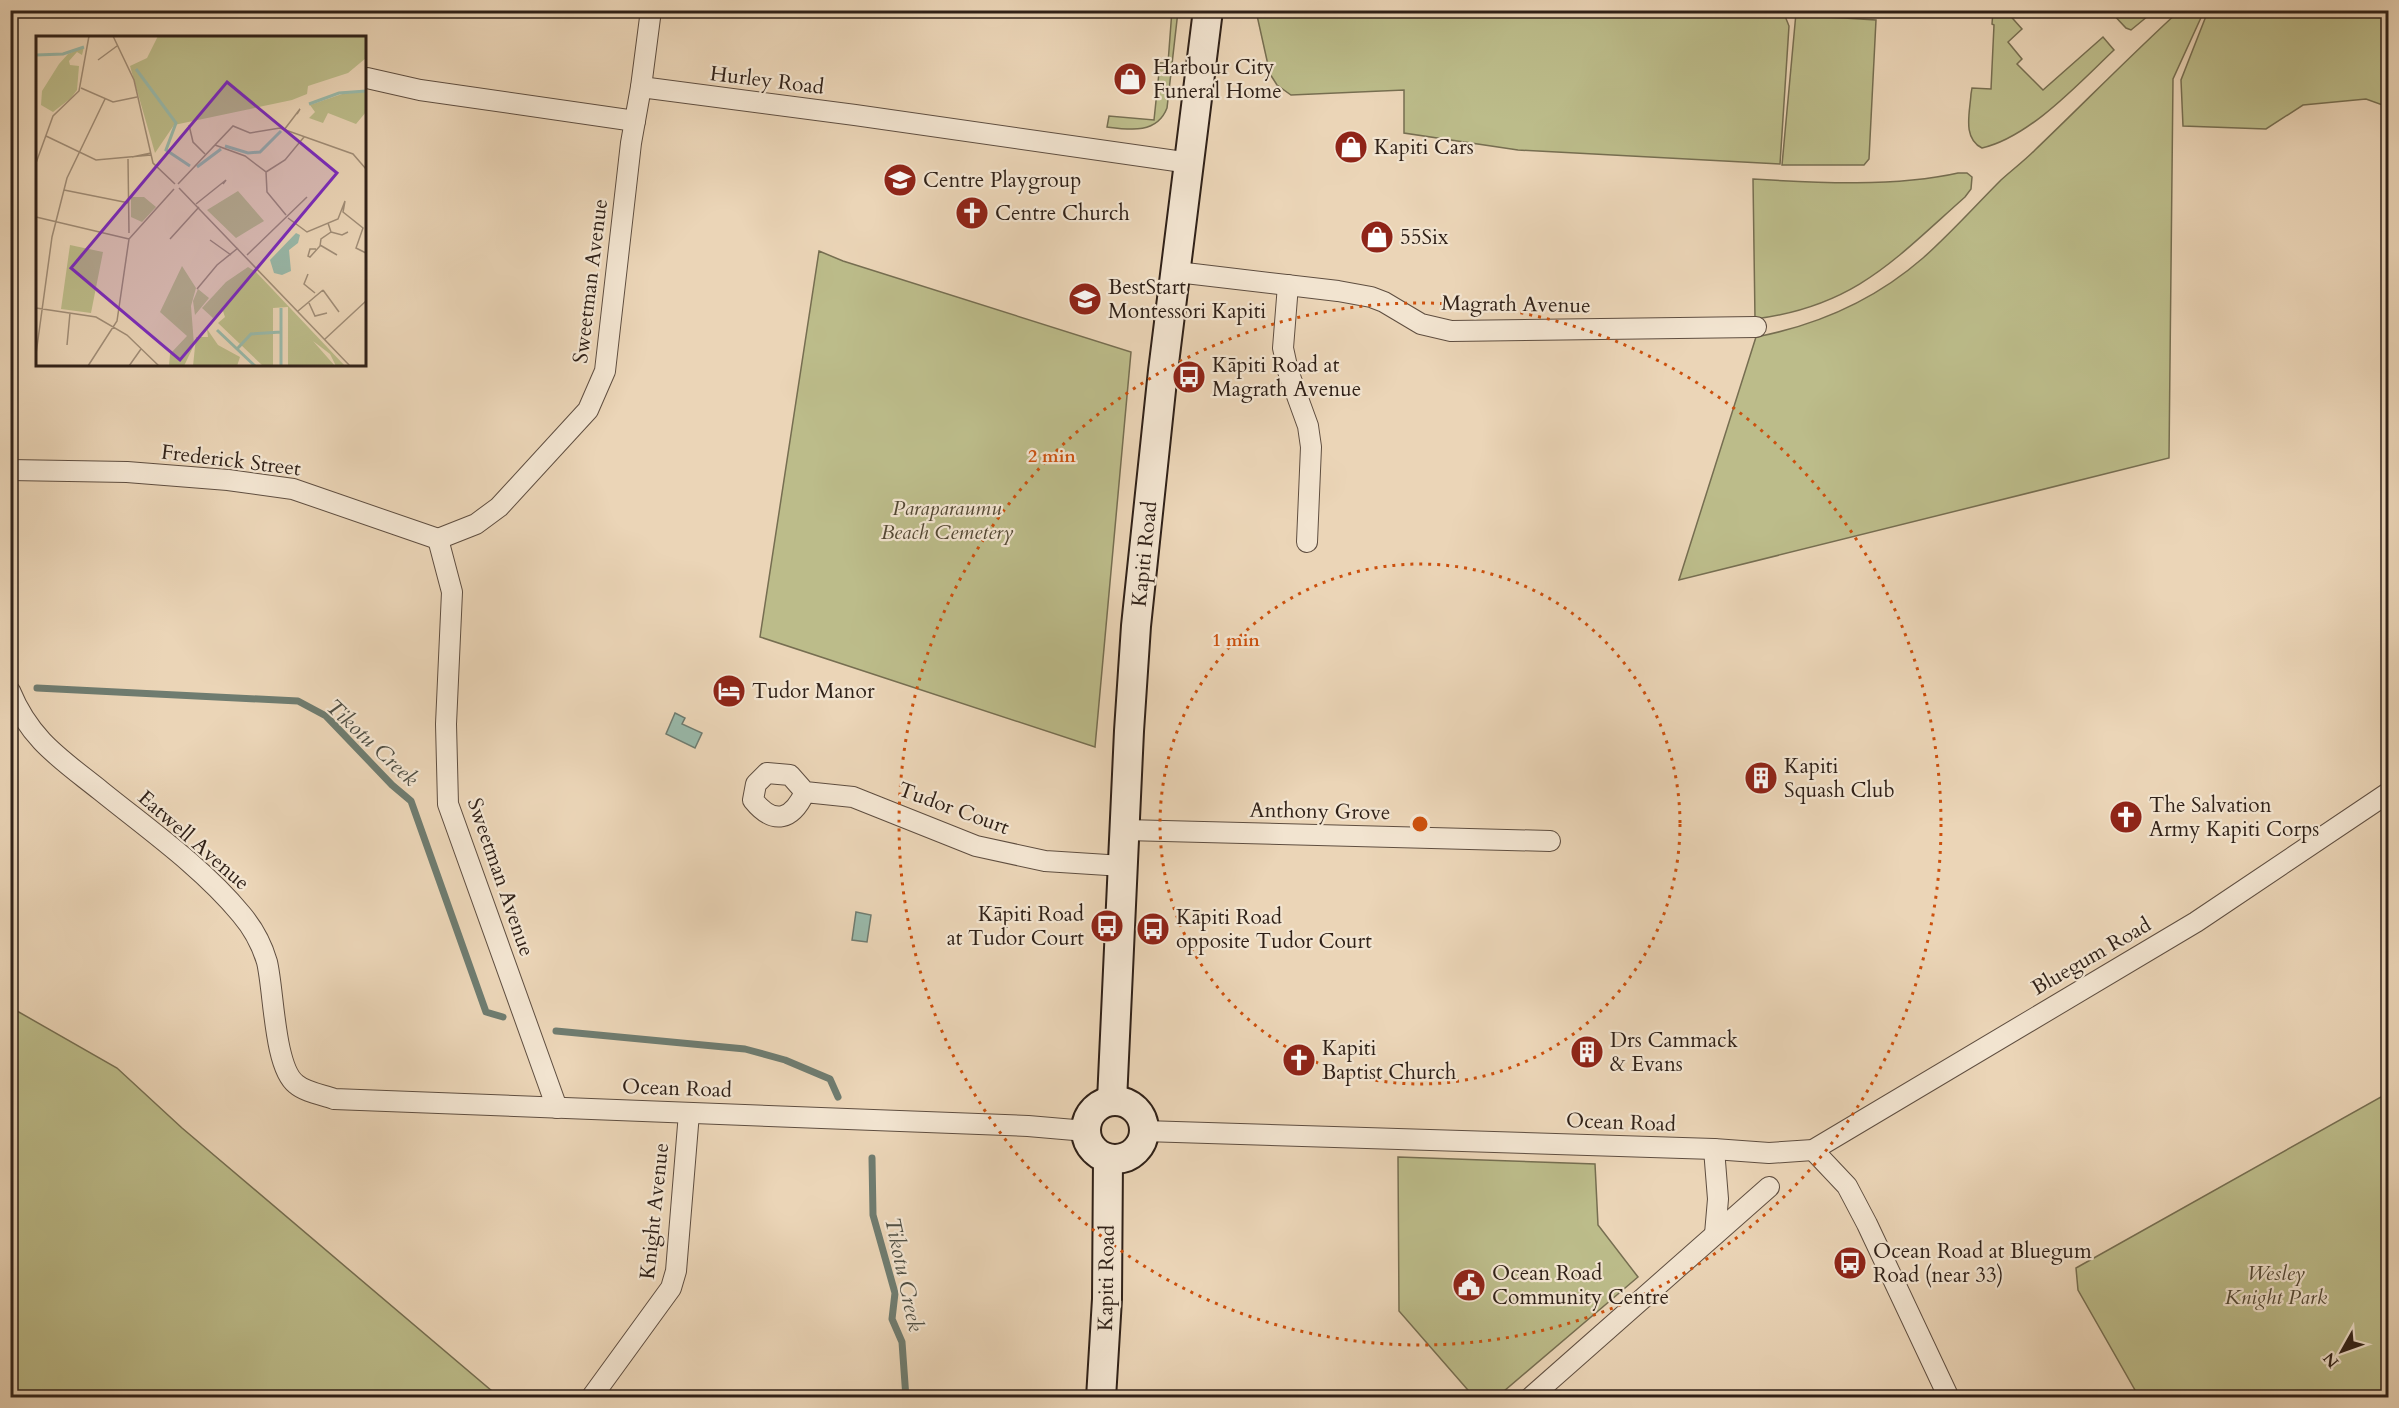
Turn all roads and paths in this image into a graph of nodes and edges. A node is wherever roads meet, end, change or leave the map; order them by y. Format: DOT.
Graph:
graph roads {
  1 [pos="651,10"];
  2 [pos="1209,10"];
  3 [pos="367,78"];
  4 [pos="641,87"];
  5 [pos="635,121"];
  6 [pos="1190,163"];
  7 [pos="1177,272"];
  8 [pos="1288,285"];
  9 [pos="1756,327"];
  10 [pos="10,470"];
  11 [pos="438,539"];
  12 [pos="1307,542"];
  13 [pos="10,691"];
  14 [pos="805,792"];
  15 [pos="2388,793"];
  16 [pos="1125,830"];
  17 [pos="1551,841"];
  18 [pos="1123,866"];
  19 [pos="281,1061"];
  20 [pos="1112,1101"];
  21 [pos="556,1108"];
  22 [pos="689,1113"];
  23 [pos="1086,1131"];
  24 [pos="1144,1131"];
  25 [pos="1714,1149"];
  26 [pos="1813,1150"];
  27 [pos="1108,1159"];
  28 [pos="1769,1187"];
  29 [pos="1715,1234"];
  30 [pos="1540,1394"];
  31 [pos="591,1398"];
  32 [pos="1101,1398"];
  33 [pos="1949,1398"];
  1 -- 4 [label="street"];
  2 -- 6 [label="main road, Kapiti Road"];
  3 -- 5 [label="street"];
  4 -- 5 [label="street"];
  4 -- 6 [label="street, Hurley Road"];
  5 -- 11 [label="street, Sweetman Avenue"];
  6 -- 7 [label="main road, Kapiti Road"];
  7 -- 8 [label="street, Magrath Avenue"];
  7 -- 16 [label="main road, Kapiti Road"];
  8 -- 9 [label="street, Magrath Avenue"];
  8 -- 12 [label="street"];
  10 -- 11 [label="street, Frederick Street"];
  11 -- 21 [label="street, Sweetman Avenue"];
  13 -- 19 [label="street, Eatwell Avenue"];
  14 -- 18 [label="street, Tudor Court"];
  15 -- 26 [label="street, Bluegum Road"];
  16 -- 17 [label="street, Anthony Grove"];
  16 -- 18 [label="main road, Kapiti Road"];
  18 -- 20 [label="main road, Kapiti Road"];
  19 -- 21 [label="street, Ocean Road"];
  20 -- 23 [label="main road"];
  20 -- 24 [label="main road"];
  21 -- 22 [label="street, Ocean Road"];
  22 -- 23 [label="street, Ocean Road"];
  22 -- 31 [label="street, Knight Avenue"];
  23 -- 27 [label="main road"];
  24 -- 25 [label="street, Ocean Road"];
  24 -- 27 [label="main road"];
  25 -- 26 [label="street, Ocean Road"];
  25 -- 29 [label="street"];
  26 -- 33 [label="street"];
  27 -- 32 [label="main road, Kapiti Road"];
  28 -- 29 [label="street"];
  29 -- 30 [label="street"];
}
